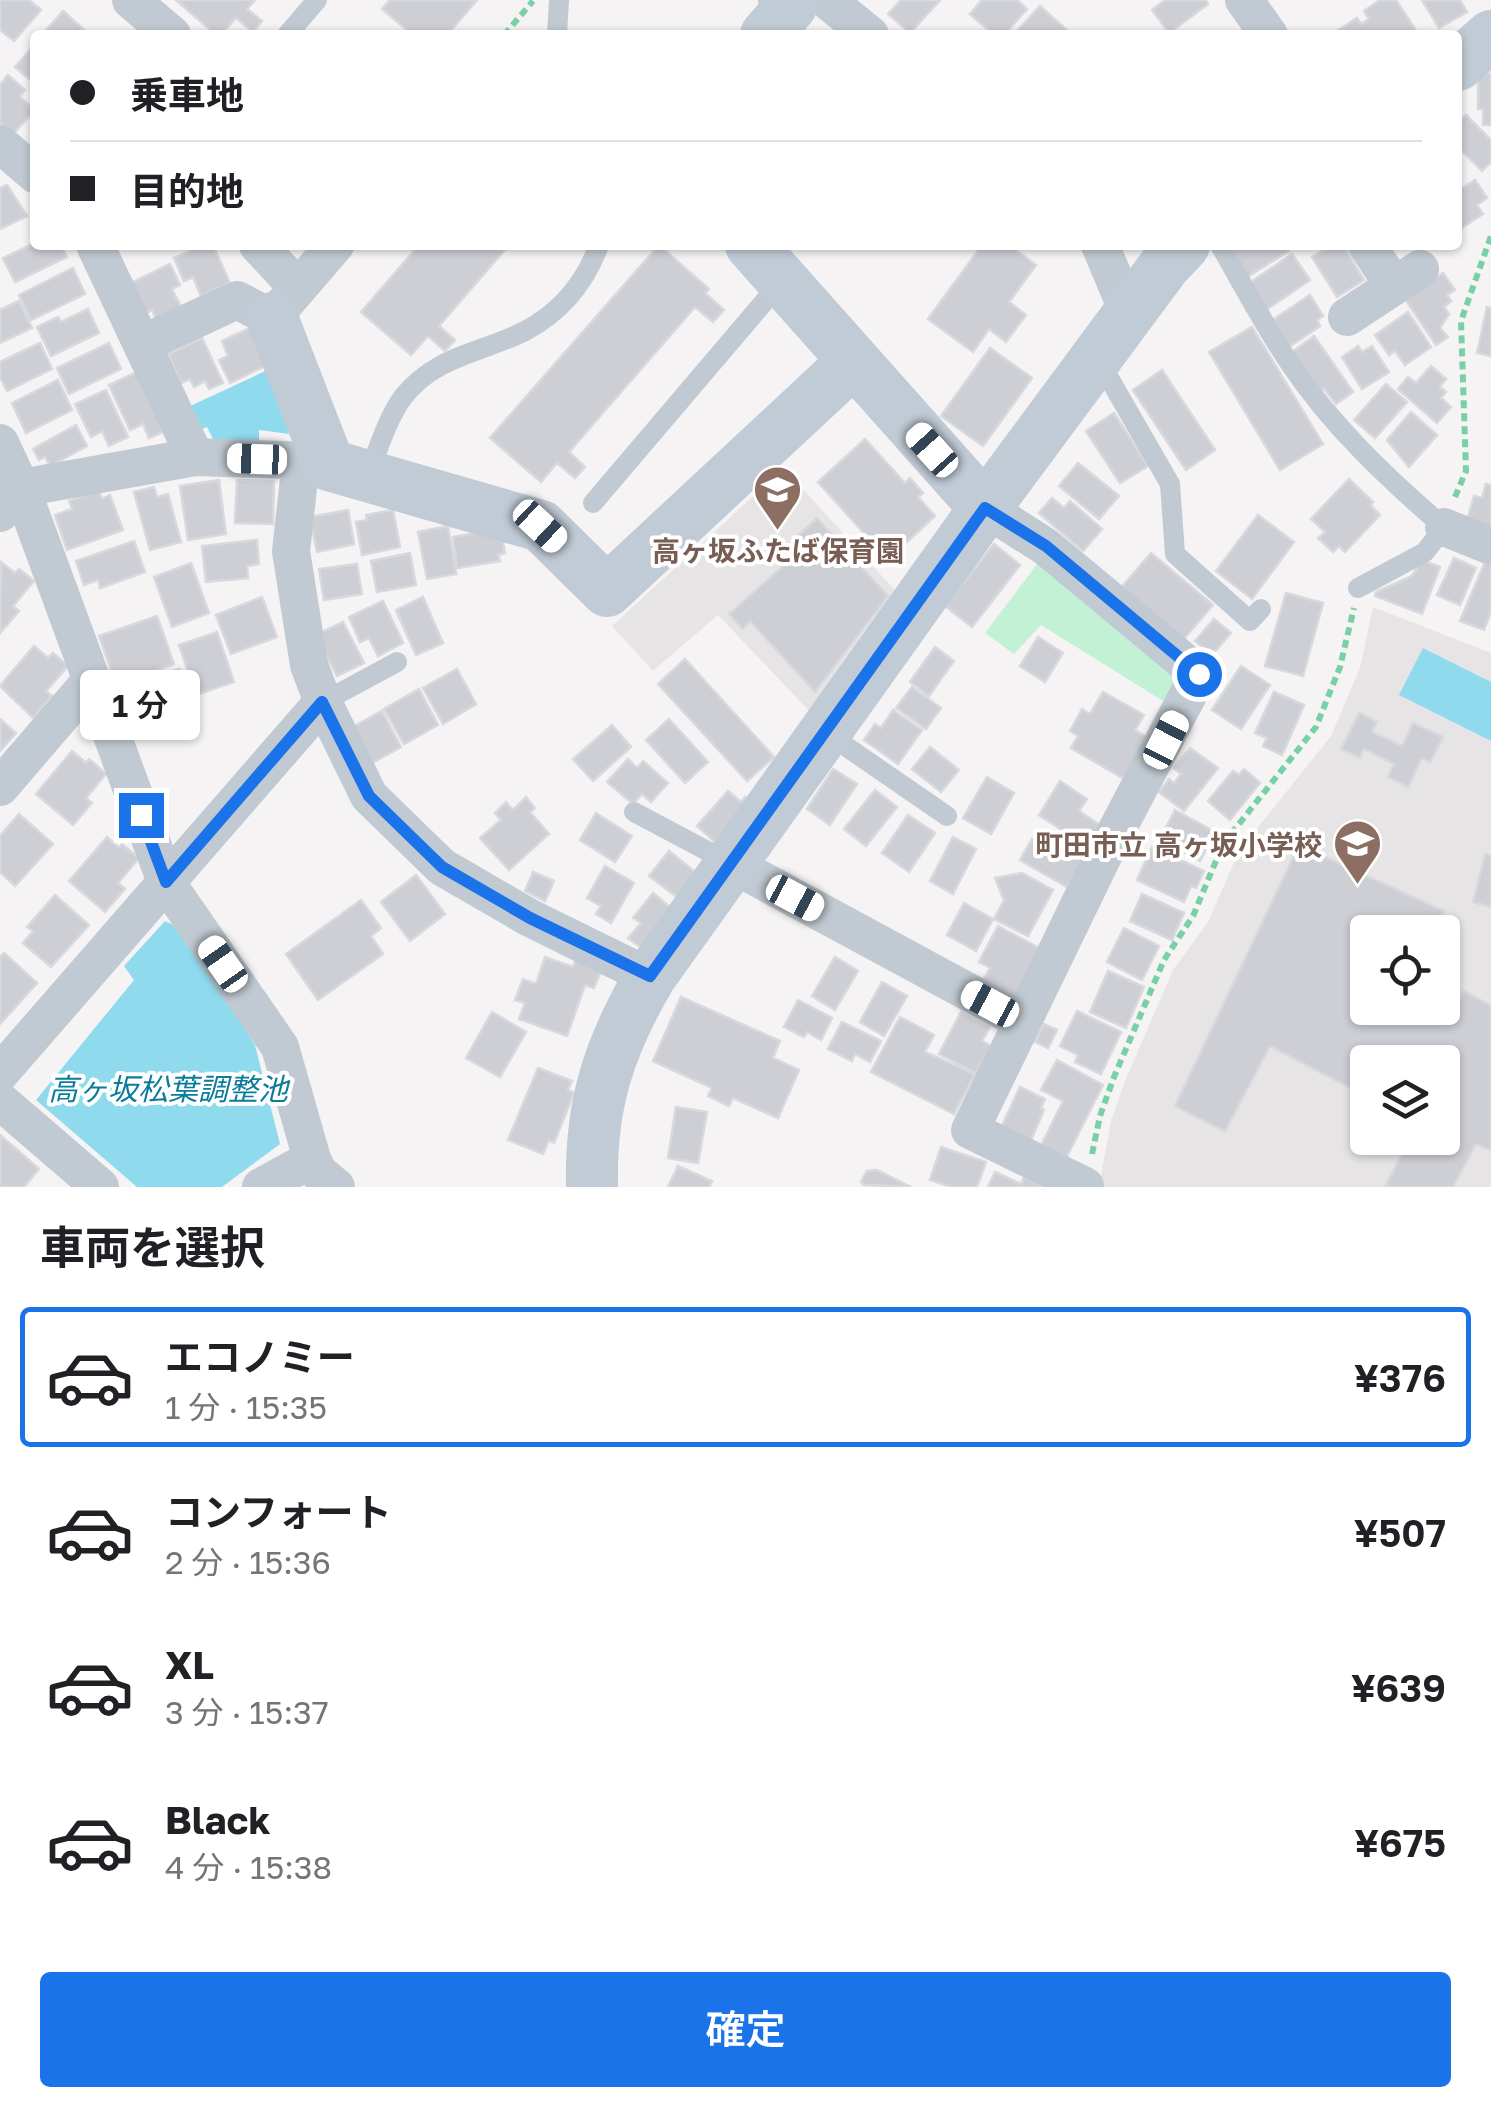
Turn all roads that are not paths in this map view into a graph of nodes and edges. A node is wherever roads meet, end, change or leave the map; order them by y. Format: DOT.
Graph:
graph roads {
  1 [pos="131,0"];
  2 [pos="317,0"];
  3 [pos="560,0"];
  4 [pos="1244,0"];
  5 [pos="794,8"];
  6 [pos="166,30"];
  7 [pos="291,30"];
  8 [pos="557,30"];
  9 [pos="856,30"];
  10 [pos="1265,30"];
  11 [pos="1491,36"];
  12 [pos="1462,62"];
  13 [pos="97,250"];
  14 [pos="260,250"];
  15 [pos="331,250"];
  16 [pos="597,250"];
  17 [pos="1102,250"];
  18 [pos="1180,250"];
  19 [pos="1223,250"];
  20 [pos="1373,250"];
  21 [pos="767,263"];
  22 [pos="285,303"];
  23 [pos="1128,314"];
  24 [pos="1347,317"];
  25 [pos="142,344"];
  26 [pos="1097,357"];
  27 [pos="853,362"];
  28 [pos="0,442"];
  29 [pos="195,457"];
  30 [pos="332,468"];
  31 [pos="11,500"];
  32 [pos="593,503"];
  33 [pos="985,508"];
  34 [pos="1444,527"];
  35 [pos="1491,546"];
  36 [pos="1358,588"];
  37 [pos="1261,608"];
  38 [pos="397,662"];
  39 [pos="92,681"];
  40 [pos="322,702"];
  41 [pos="825,732"];
  42 [pos="0,787"];
  43 [pos="634,812"];
  44 [pos="947,816"];
  45 [pos="730,863"];
  46 [pos="166,882"];
  47 [pos="650,976"];
  48 [pos="1022,1022"];
  49 [pos="0,1073"];
  50 [pos="0,1101"];
  51 [pos="324,1173"];
  52 [pos="1085,1186"];
  53 [pos="100,1187"];
  54 [pos="261,1187"];
  55 [pos="592,1187"];
  1 -- 6 [label="street"];
  2 -- 7 [label="lane"];
  3 -- 8 [label="lane"];
  4 -- 10 [label="street"];
  5 -- 9 [label="street"];
  11 -- 12 [label="street"];
  13 -- 25 [label="street"];
  14 -- 22 [label="street"];
  15 -- 22 [label="street"];
  16 -- 30 [label="lane"];
  17 -- 23 [label="street"];
  18 -- 23 [label="street"];
  19 -- 34 [label="lane"];
  20 -- 24 [label="street"];
  21 -- 27 [label="street"];
  21 -- 32 [label="lane"];
  22 -- 25 [label="street"];
  22 -- 30 [label="street"];
  23 -- 26 [label="street"];
  25 -- 29 [label="street"];
  26 -- 33 [label="street"];
  26 -- 37 [label="lane"];
  27 -- 30 [label="street"];
  27 -- 33 [label="street"];
  28 -- 31 [label="street"];
  29 -- 30 [label="street"];
  29 -- 31 [label="street"];
  30 -- 40 [label="street"];
  31 -- 39 [label="street"];
  33 -- 41 [label="street"];
  33 -- 48 [label="street"];
  34 -- 35 [label="street"];
  34 -- 36 [label="lane"];
  38 -- 40 [label="lane"];
  39 -- 42 [label="street"];
  39 -- 46 [label="street"];
  40 -- 46 [label="street"];
  40 -- 47 [label="street"];
  41 -- 44 [label="lane"];
  41 -- 45 [label="street"];
  43 -- 45 [label="lane"];
  45 -- 47 [label="street"];
  45 -- 48 [label="street"];
  46 -- 49 [label="street"];
  46 -- 51 [label="street"];
  47 -- 55 [label="street"];
  48 -- 52 [label="street"];
  50 -- 53 [label="street"];
  51 -- 54 [label="street"];
}
